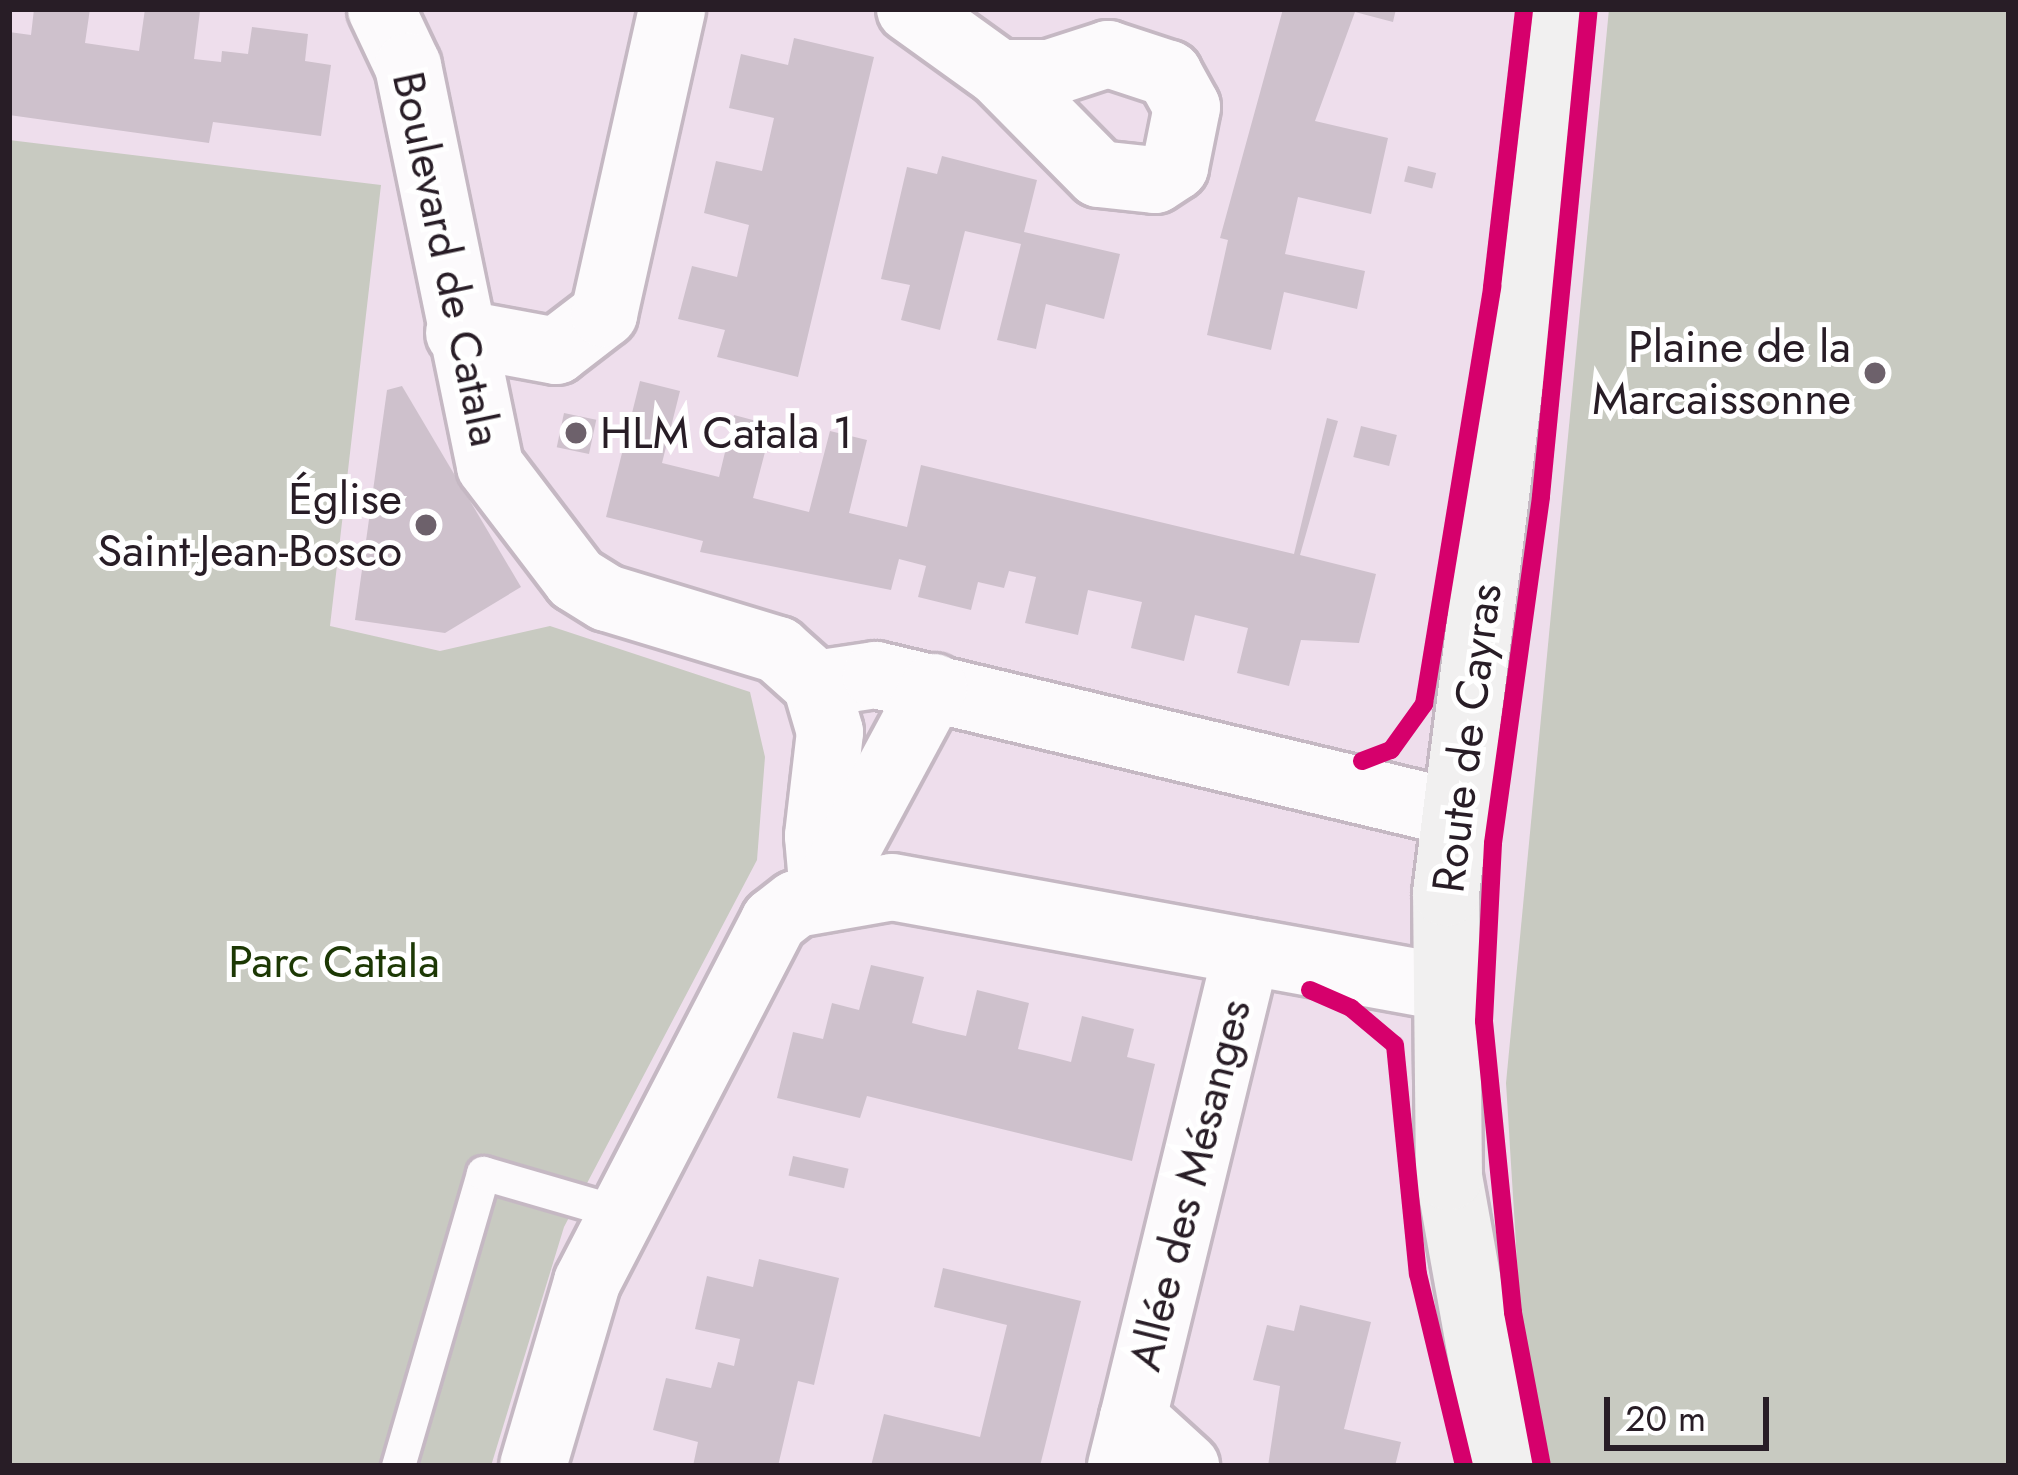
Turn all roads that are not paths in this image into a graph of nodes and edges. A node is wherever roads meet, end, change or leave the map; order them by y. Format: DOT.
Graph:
graph roads {
  1 [pos="381,9"];
  2 [pos="672,9"];
  3 [pos="910,9"];
  4 [pos="1558,9"];
  5 [pos="999,73"];
  6 [pos="459,334"];
  7 [pos="817,684"];
  8 [pos="934,686"];
  9 [pos="1455,813"];
  10 [pos="823,893"];
  11 [pos="1247,952"];
  12 [pos="1444,987"];
  13 [pos="621,1214"];
  14 [pos="1127,1442"];
  15 [pos="398,1466"];
  16 [pos="533,1466"];
  17 [pos="1186,1466"];
  18 [pos="1501,1466"];
  1 -- 6 [label="street, Boulevard de Catala"];
  2 -- 6 [label="street"];
  3 -- 5 [label="street"];
  4 -- 9 [label="street, Route de Cayras"];
  6 -- 7 [label="street, Boulevard de Catala"];
  7 -- 8 [label="street"];
  7 -- 10 [label="street"];
  8 -- 9 [label="street"];
  8 -- 10 [label="street"];
  9 -- 12 [label="street, Route de Cayras"];
  10 -- 11 [label="street"];
  10 -- 13 [label="street"];
  11 -- 12 [label="street"];
  11 -- 14 [label="street, Allée des Mésanges"];
  12 -- 18 [label="street, Route de Cayras"];
  13 -- 15 [label="lane"];
  13 -- 16 [label="street"];
  14 -- 17 [label="street, Allée des Mésanges"];
}
